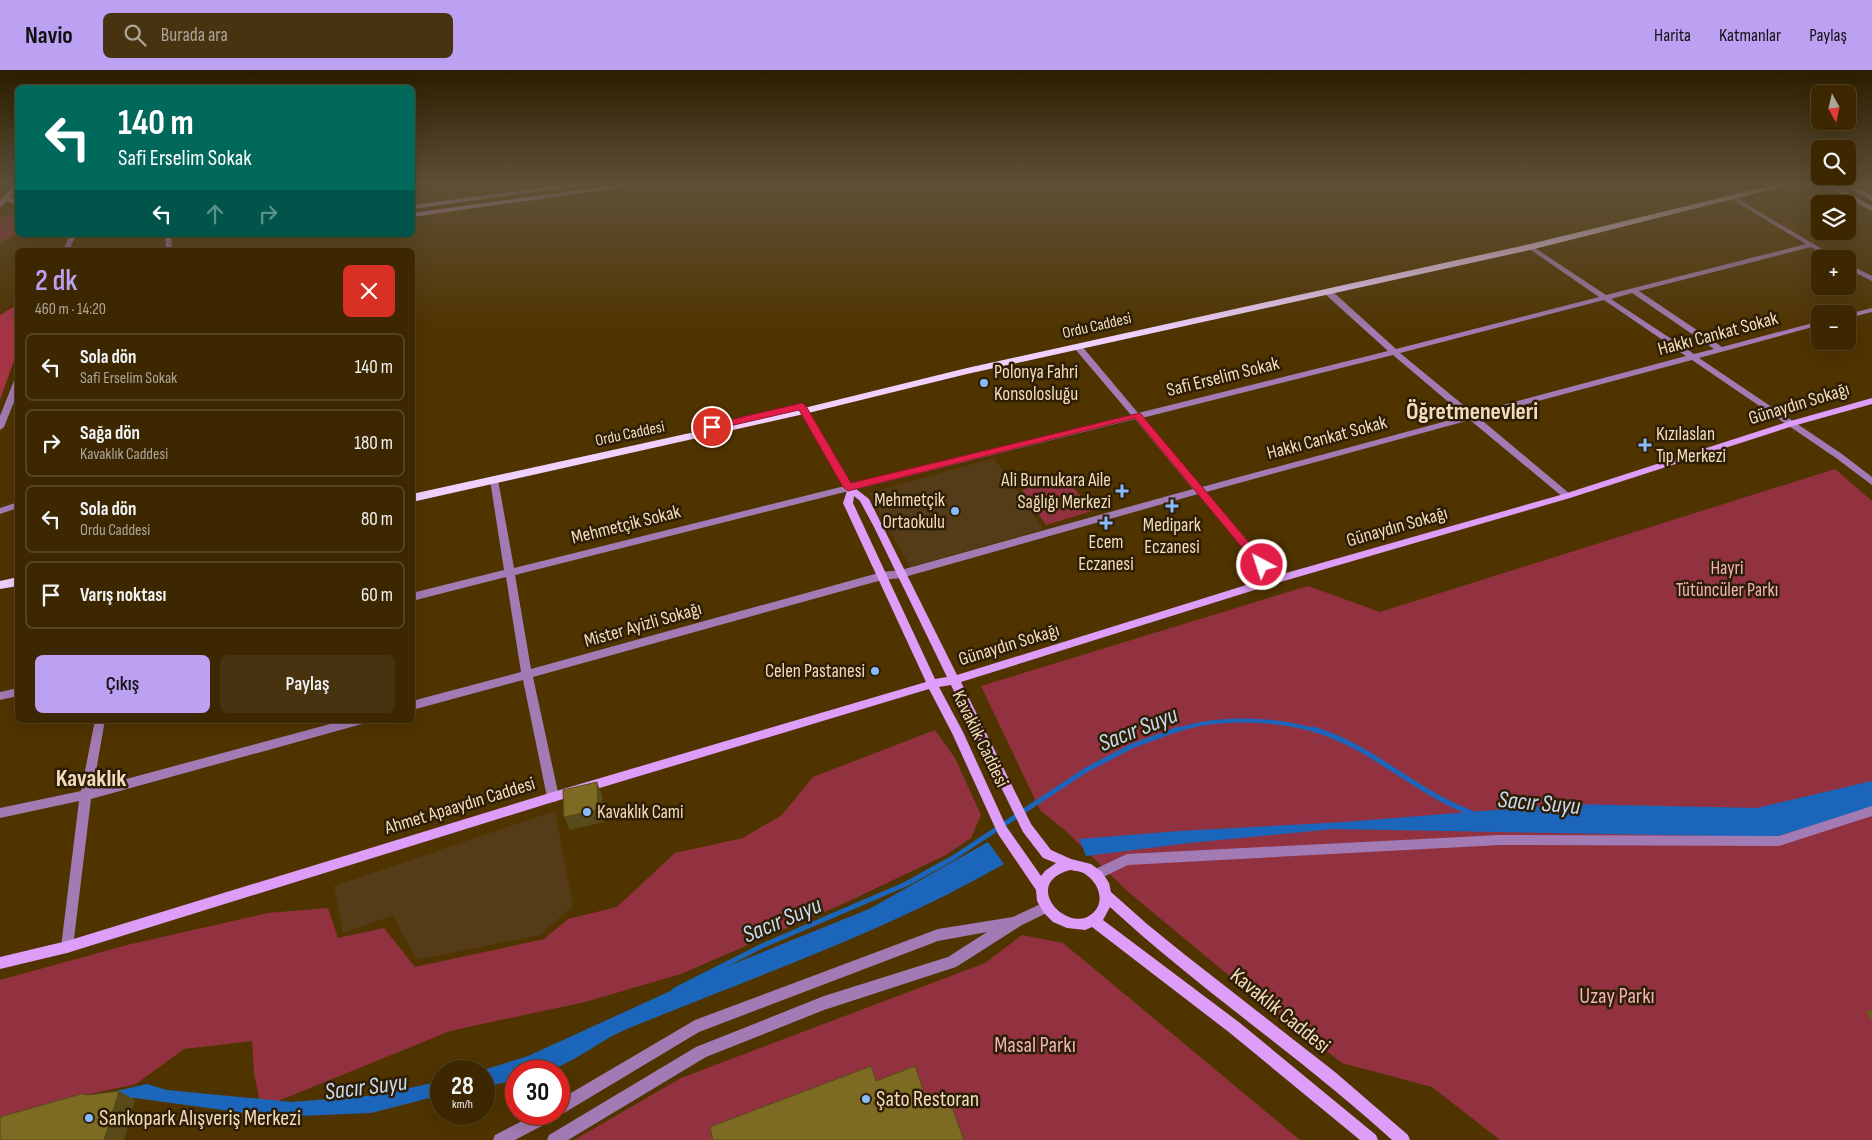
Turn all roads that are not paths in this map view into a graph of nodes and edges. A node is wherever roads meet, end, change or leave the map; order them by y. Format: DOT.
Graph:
graph roads {
  1 [pos="1545,234"];
  2 [pos="1584,234"];
  3 [pos="1793,234"];
  4 [pos="1811,245"];
  5 [pos="1530,247"];
  6 [pos="1820,250"];
  7 [pos="1856,270"];
  8 [pos="1872,279"];
  9 [pos="1634,291"];
  10 [pos="1328,292"];
  11 [pos="1606,299"];
  12 [pos="1872,310"];
  13 [pos="1856,314"];
  14 [pos="1811,325"];
  15 [pos="1078,347"];
  16 [pos="1720,350"];
  17 [pos="1394,352"];
  18 [pos="1692,357"];
  19 [pos="15,386"];
  20 [pos="1872,401"];
  21 [pos="803,409"];
  22 [pos="3,411"];
  23 [pos="1137,415"];
  24 [pos="1471,417"];
  25 [pos="1790,424"];
  26 [pos="0,427"];
  27 [pos="494,480"];
  28 [pos="1872,482"];
  29 [pos="849,489"];
  30 [pos="1199,490"];
  31 [pos="415,491"];
  32 [pos="1566,496"];
  33 [pos="415,497"];
  34 [pos="15,506"];
  35 [pos="0,511"];
  36 [pos="510,573"];
  37 [pos="901,574"];
  38 [pos="882,576"];
  39 [pos="1275,580"];
  40 [pos="15,582"];
  41 [pos="0,585"];
  42 [pos="15,590"];
  43 [pos="0,593"];
  44 [pos="415,596"];
  45 [pos="527,675"];
  46 [pos="954,680"];
  47 [pos="932,684"];
  48 [pos="15,693"];
  49 [pos="0,696"];
  50 [pos="415,705"];
  51 [pos="99,723"];
  52 [pos="351,723"];
  53 [pos="86,795"];
  54 [pos="553,797"];
  55 [pos="1872,811"];
  56 [pos="0,813"];
  57 [pos="1070,864"];
  58 [pos="1097,874"];
  59 [pos="1042,888"];
  60 [pos="1107,896"];
  61 [pos="1047,907"];
  62 [pos="1093,920"];
  63 [pos="1017,921"];
  64 [pos="67,947"];
  65 [pos="0,963"];
  66 [pos="570,1101"];
  67 [pos="529,1125"];
  68 [pos="500,1140"];
  69 [pos="554,1140"];
  70 [pos="1371,1140"];
  71 [pos="1402,1140"];
  1 -- 21 [label="main road, Ordu Caddesi"];
  2 -- 5 [label="main road, Ordu Caddesi"];
  3 -- 4 [label="street"];
  4 -- 6 [label="street"];
  4 -- 9 [label="street, Safi Erselim Sokak"];
  5 -- 10 [label="main road, Ordu Caddesi"];
  5 -- 11 [label="street"];
  7 -- 8 [label="street"];
  9 -- 11 [label="street, Safi Erselim Sokak"];
  9 -- 16 [label="street"];
  10 -- 15 [label="main road, Ordu Caddesi"];
  10 -- 17 [label="street"];
  11 -- 17 [label="street, Safi Erselim Sokak"];
  11 -- 18 [label="street"];
  12 -- 13 [label="street"];
  14 -- 16 [label="street, Hakkı Cankat Sokak"];
  15 -- 21 [label="main road, Ordu Caddesi"];
  15 -- 23 [label="street"];
  16 -- 18 [label="street, Hakkı Cankat Sokak"];
  17 -- 23 [label="street, Safi Erselim Sokak"];
  17 -- 24 [label="street"];
  18 -- 24 [label="street, Hakkı Cankat Sokak"];
  18 -- 25 [label="street"];
  19 -- 22 [label="street"];
  20 -- 25 [label="street, Günaydın Sokağı"];
  21 -- 27 [label="main road, Ordu Caddesi"];
  21 -- 29 [label="street, Kavaklık Caddesi"];
  21 -- 31 [label="main road, Ordu Caddesi"];
  22 -- 26 [label="street"];
  23 -- 29 [label="street, Safi Erselim Sokak"];
  23 -- 30 [label="street"];
  24 -- 30 [label="street, Hakkı Cankat Sokak"];
  24 -- 32 [label="street"];
  25 -- 28 [label="street"];
  25 -- 32 [label="street, Günaydın Sokağı"];
  27 -- 33 [label="main road, Ordu Caddesi"];
  27 -- 36 [label="street"];
  29 -- 36 [label="street, Mehmetçik Sokak"];
  29 -- 37 [label="street, Kavaklık Caddesi"];
  29 -- 38 [label="street, Kavaklık Caddesi"];
  30 -- 37 [label="street, Hakkı Cankat Sokak"];
  30 -- 39 [label="street"];
  32 -- 39 [label="street, Günaydın Sokağı"];
  34 -- 35 [label="street"];
  36 -- 44 [label="street, Mehmetçik Sokak"];
  36 -- 45 [label="street"];
  37 -- 38 [label="street, Mister Ayizli Sokağı"];
  37 -- 46 [label="street, Kavaklık Caddesi"];
  38 -- 45 [label="street, Mister Ayizli Sokağı"];
  38 -- 47 [label="street, Kavaklık Caddesi"];
  39 -- 46 [label="street, Günaydın Sokağı"];
  40 -- 41 [label="main road"];
  42 -- 43 [label="main road"];
  45 -- 50 [label="street, Mister Ayizli Sokağı"];
  45 -- 54 [label="street"];
  46 -- 47 [label="street, Günaydın Sokağı"];
  46 -- 57 [label="street, Kavaklık Caddesi"];
  47 -- 54 [label="street, Ahmet Apaaydın Caddesi"];
  47 -- 59 [label="street, Kavaklık Caddesi"];
  48 -- 49 [label="street"];
  51 -- 53 [label="street"];
  52 -- 53 [label="street"];
  53 -- 56 [label="street"];
  53 -- 64 [label="street"];
  54 -- 64 [label="street, Ahmet Apaaydın Caddesi"];
  55 -- 58 [label="street"];
  57 -- 58 [label="street"];
  57 -- 59 [label="street"];
  58 -- 60 [label="street"];
  59 -- 61 [label="street"];
  60 -- 62 [label="street"];
  60 -- 71 [label="street, Kavaklık Caddesi"];
  61 -- 62 [label="street"];
  61 -- 63 [label="street"];
  62 -- 70 [label="street"];
  63 -- 66 [label="street"];
  63 -- 69 [label="street"];
  64 -- 65 [label="street, Ahmet Apaaydın Caddesi"];
  67 -- 68 [label="street"];
}
